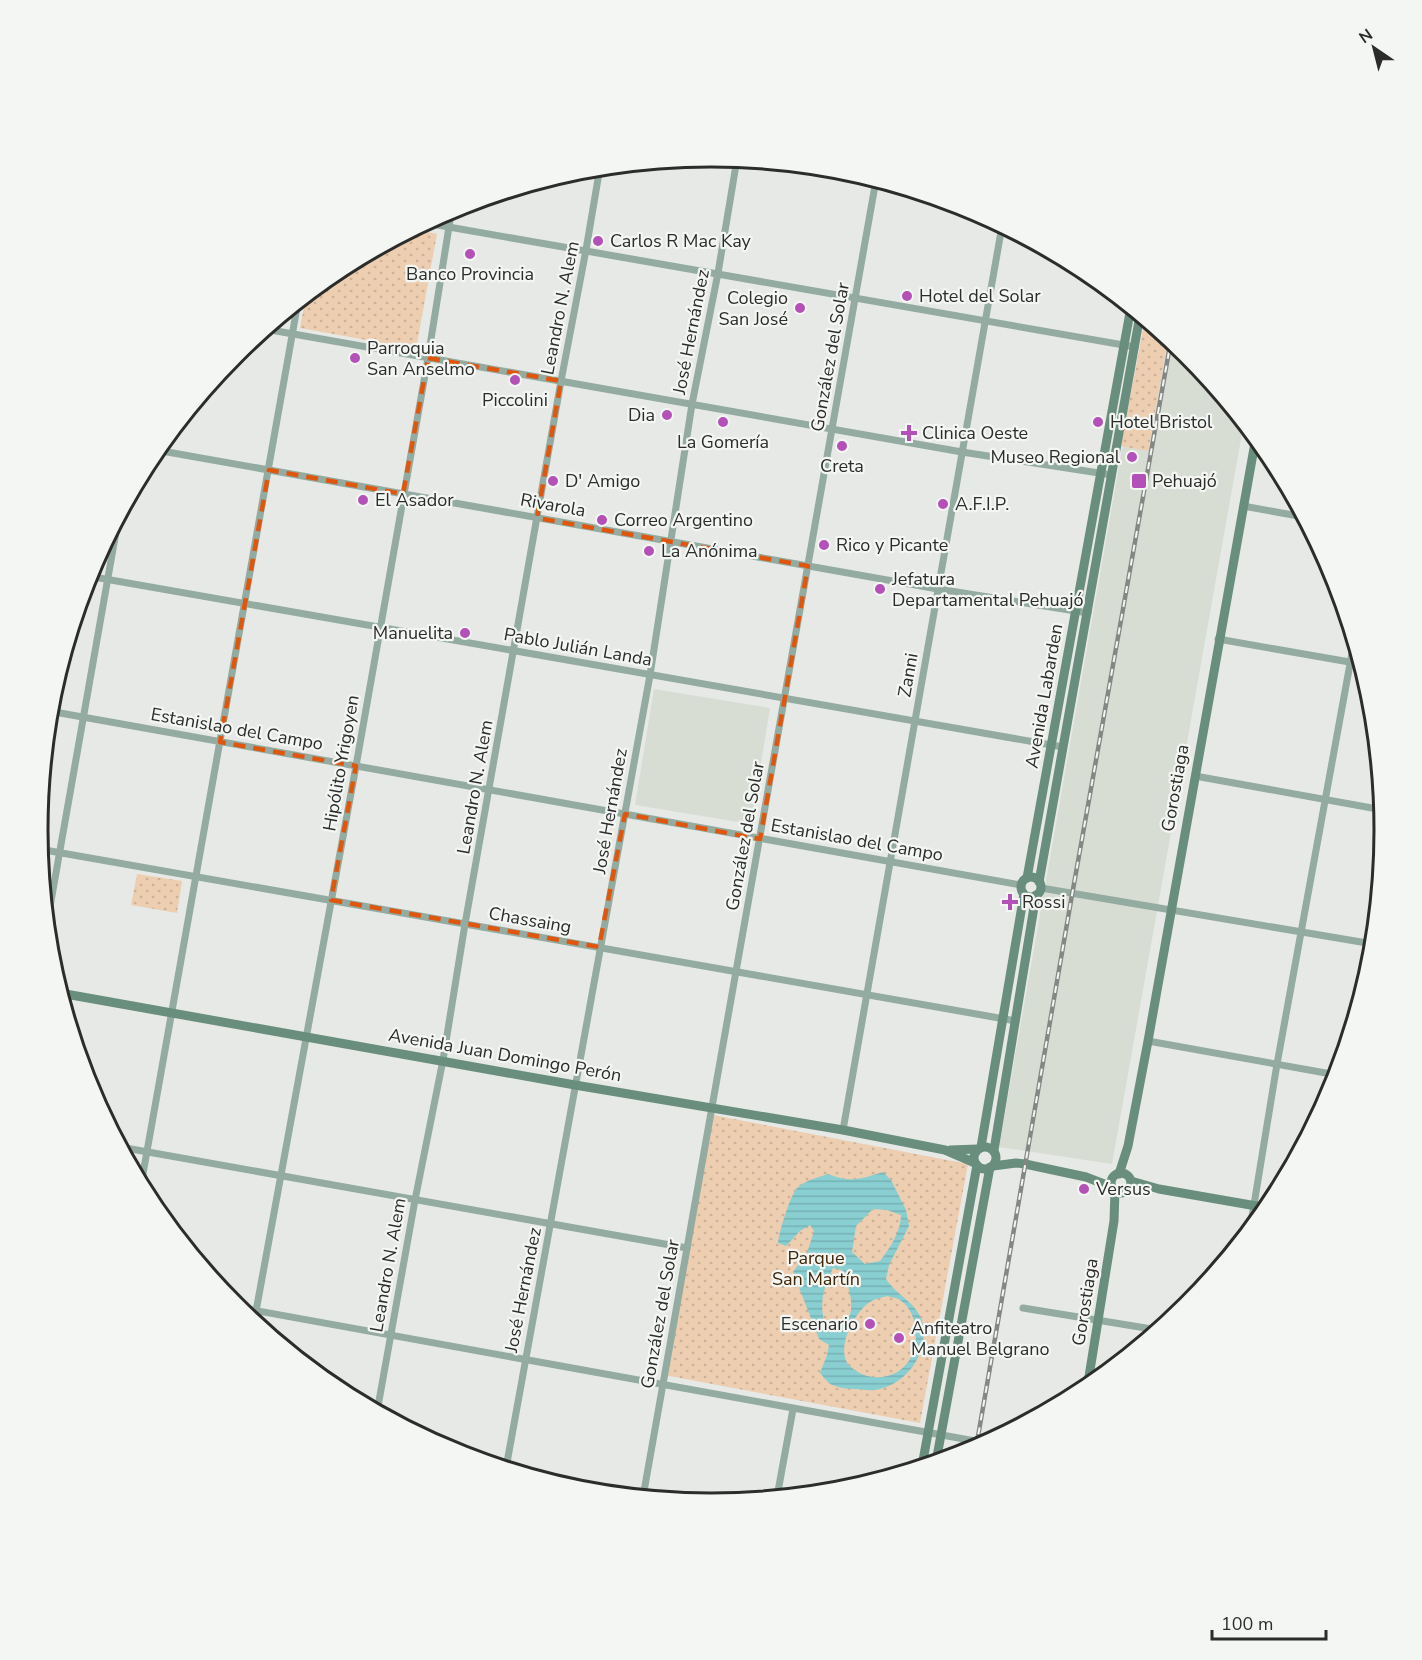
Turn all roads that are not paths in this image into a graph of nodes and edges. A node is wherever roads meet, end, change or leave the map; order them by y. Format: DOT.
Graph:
graph roads {
  1 [pos="736,168"];
  2 [pos="598,177"];
  3 [pos="875,188"];
  4 [pos="450,220"];
  5 [pos="439,225"];
  6 [pos="449,227"];
  7 [pos="1001,234"];
  8 [pos="586,250"];
  9 [pos="718,273"];
  10 [pos="855,297"];
  11 [pos="295,314"];
  12 [pos="1131,317"];
  13 [pos="987,321"];
  14 [pos="1137,323"];
  15 [pos="275,331"];
  16 [pos="291,334"];
  17 [pos="1130,346"];
  18 [pos="428,357"];
  19 [pos="561,381"];
  20 [pos="692,404"];
  21 [pos="832,428"];
  22 [pos="1254,450"];
  23 [pos="167,452"];
  24 [pos="962,452"];
  25 [pos="269,470"];
  26 [pos="1099,474"];
  27 [pos="1112,475"];
  28 [pos="403,494"];
  29 [pos="1243,506"];
  30 [pos="1294,515"];
  31 [pos="537,518"];
  32 [pos="115,538"];
  33 [pos="669,541"];
  34 [pos="808,566"];
  35 [pos="97,578"];
  36 [pos="109,580"];
  37 [pos="938,588"];
  38 [pos="244,604"];
  39 [pos="1077,611"];
  40 [pos="1088,613"];
  41 [pos="380,627"];
  42 [pos="1218,639"];
  43 [pos="513,651"];
  44 [pos="1351,660"];
  45 [pos="1351,663"];
  46 [pos="650,675"];
  47 [pos="784,698"];
  48 [pos="59,713"];
  49 [pos="83,717"];
  50 [pos="915,721"];
  51 [pos="220,742"];
  52 [pos="1052,745"];
  53 [pos="1063,747"];
  54 [pos="356,766"];
  55 [pos="1195,776"];
  56 [pos="490,790"];
  57 [pos="1325,801"];
  58 [pos="1374,809"];
  59 [pos="625,814"];
  60 [pos="760,839"];
  61 [pos="48,851"];
  62 [pos="60,853"];
  63 [pos="890,861"];
  64 [pos="196,877"];
  65 [pos="1024,886"];
  66 [pos="1039,888"];
  67 [pos="52,898"];
  68 [pos="331,900"];
  69 [pos="1170,910"];
  70 [pos="465,924"];
  71 [pos="1301,933"];
  72 [pos="1364,943"];
  73 [pos="599,947"];
  74 [pos="736,971"];
  75 [pos="867,994"];
  76 [pos="69,995"];
  77 [pos="172,1013"];
  78 [pos="1003,1018"];
  79 [pos="1016,1021"];
  80 [pos="306,1036"];
  81 [pos="1148,1041"];
  82 [pos="443,1060"];
  83 [pos="1277,1064"];
  84 [pos="1328,1073"];
  85 [pos="575,1085"];
  86 [pos="712,1107"];
  87 [pos="843,1130"];
  88 [pos="130,1148"];
  89 [pos="980,1148"];
  90 [pos="945,1150"];
  91 [pos="146,1151"];
  92 [pos="994,1152"];
  93 [pos="1016,1163"];
  94 [pos="976,1164"];
  95 [pos="991,1167"];
  96 [pos="143,1171"];
  97 [pos="280,1175"];
  98 [pos="1121,1183"];
  99 [pos="415,1200"];
  100 [pos="1255,1206"];
  101 [pos="1254,1209"];
  102 [pos="551,1224"];
  103 [pos="687,1248"];
  104 [pos="1023,1308"];
  105 [pos="256,1311"];
  106 [pos="1099,1319"];
  107 [pos="1148,1328"];
  108 [pos="392,1335"];
  109 [pos="525,1359"];
  110 [pos="1090,1374"];
  111 [pos="663,1385"];
  112 [pos="379,1404"];
  113 [pos="793,1408"];
  114 [pos="928,1433"];
  115 [pos="941,1435"];
  116 [pos="971,1440"];
  117 [pos="938,1453"];
  118 [pos="923,1458"];
  119 [pos="507,1461"];
  120 [pos="644,1489"];
  121 [pos="778,1489"];
  1 -- 9 [label="street, José Hernández"];
  2 -- 8 [label="street, Leandro N. Alem"];
  3 -- 10 [label="street, González del Solar"];
  4 -- 6 [label="street, Hipólito Yrigoyen"];
  5 -- 6 [label="street"];
  6 -- 8 [label="street"];
  6 -- 18 [label="street, Hipólito Yrigoyen"];
  7 -- 13 [label="street, Zanni"];
  8 -- 9 [label="street"];
  8 -- 19 [label="street, Leandro N. Alem"];
  9 -- 10 [label="street"];
  9 -- 20 [label="street, José Hernández"];
  10 -- 13 [label="street"];
  10 -- 21 [label="street, González del Solar"];
  11 -- 16 [label="street"];
  12 -- 17 [label="main road, Avenida Labarden"];
  13 -- 17 [label="street"];
  13 -- 24 [label="street, Zanni"];
  14 -- 17 [label="main road, Avenida Labarden"];
  15 -- 16 [label="street"];
  16 -- 18 [label="street"];
  16 -- 25 [label="street"];
  17 -- 26 [label="main road, Avenida Labarden"];
  17 -- 27 [label="main road, Avenida Labarden"];
  18 -- 19 [label="street"];
  18 -- 28 [label="street, Hipólito Yrigoyen"];
  19 -- 20 [label="street"];
  19 -- 31 [label="street, Leandro N. Alem"];
  20 -- 21 [label="street"];
  20 -- 33 [label="street, José Hernández"];
  21 -- 24 [label="street"];
  21 -- 34 [label="street, González del Solar"];
  22 -- 29 [label="main road, Gorostiaga"];
  23 -- 25 [label="street, Rivarola"];
  24 -- 26 [label="street"];
  24 -- 37 [label="street, Zanni"];
  25 -- 28 [label="street, Rivarola"];
  25 -- 38 [label="street"];
  26 -- 27 [label="street"];
  26 -- 39 [label="main road, Avenida Labarden"];
  27 -- 40 [label="main road, Avenida Labarden"];
  28 -- 31 [label="street, Rivarola"];
  28 -- 41 [label="street, Hipólito Yrigoyen"];
  29 -- 30 [label="street"];
  29 -- 42 [label="main road, Gorostiaga"];
  31 -- 33 [label="street, Rivarola"];
  31 -- 43 [label="street, Leandro N. Alem"];
  32 -- 36 [label="street"];
  33 -- 34 [label="street, Rivarola"];
  33 -- 46 [label="street, José Hernández"];
  34 -- 37 [label="street, Rivarola"];
  34 -- 47 [label="street, González del Solar"];
  35 -- 36 [label="street, Pablo Julián Landa"];
  36 -- 38 [label="street, Pablo Julián Landa"];
  36 -- 49 [label="street"];
  37 -- 39 [label="street, Rivarola"];
  37 -- 50 [label="street, Zanni"];
  38 -- 41 [label="street, Pablo Julián Landa"];
  38 -- 51 [label="street"];
  39 -- 40 [label="street, Rivarola"];
  39 -- 52 [label="main road, Avenida Labarden"];
  40 -- 53 [label="main road, Avenida Labarden"];
  41 -- 43 [label="street, Pablo Julián Landa"];
  41 -- 54 [label="street, Hipólito Yrigoyen"];
  42 -- 45 [label="street"];
  42 -- 55 [label="main road, Gorostiaga"];
  43 -- 46 [label="street, Pablo Julián Landa"];
  43 -- 56 [label="street, Leandro N. Alem"];
  44 -- 45 [label="street"];
  45 -- 57 [label="street"];
  46 -- 47 [label="street, Pablo Julián Landa"];
  46 -- 59 [label="street, José Hernández"];
  47 -- 50 [label="street, Pablo Julián Landa"];
  47 -- 60 [label="street, González del Solar"];
  48 -- 49 [label="street, Estanislao del Campo"];
  49 -- 51 [label="street, Estanislao del Campo"];
  49 -- 62 [label="street"];
  50 -- 52 [label="street, Pablo Julián Landa"];
  50 -- 63 [label="street, Zanni"];
  51 -- 54 [label="street, Estanislao del Campo"];
  51 -- 64 [label="street"];
  52 -- 53 [label="street, Pablo Julián Landa"];
  52 -- 65 [label="main road, Avenida Labarden"];
  53 -- 66 [label="main road, Avenida Labarden"];
  54 -- 56 [label="street, Estanislao del Campo"];
  54 -- 68 [label="street, Hipólito Yrigoyen"];
  55 -- 57 [label="street"];
  55 -- 69 [label="main road, Gorostiaga"];
  56 -- 59 [label="street, Estanislao del Campo"];
  56 -- 70 [label="street, Leandro N. Alem"];
  57 -- 58 [label="street"];
  57 -- 71 [label="street"];
  59 -- 60 [label="street, Estanislao del Campo"];
  59 -- 73 [label="street, José Hernández"];
  60 -- 63 [label="street, Estanislao del Campo"];
  60 -- 74 [label="street, González del Solar"];
  61 -- 62 [label="street, Chassaing"];
  62 -- 64 [label="street, Chassaing"];
  62 -- 67 [label="street"];
  63 -- 65 [label="street, Estanislao del Campo"];
  63 -- 75 [label="street, Zanni"];
  64 -- 68 [label="street, Chassaing"];
  64 -- 77 [label="street"];
  65 -- 66 [label="main road"];
  65 -- 66 [label="main road"];
  65 -- 78 [label="main road, Avenida Labarden"];
  66 -- 69 [label="street"];
  66 -- 79 [label="main road, Avenida Labarden"];
  68 -- 70 [label="street, Chassaing"];
  68 -- 80 [label="street, Hipólito Yrigoyen"];
  69 -- 71 [label="street"];
  69 -- 81 [label="main road, Gorostiaga"];
  70 -- 73 [label="street, Chassaing"];
  70 -- 82 [label="street, Leandro N. Alem"];
  71 -- 72 [label="street"];
  71 -- 83 [label="street"];
  73 -- 74 [label="street, Chassaing"];
  73 -- 85 [label="street, José Hernández"];
  74 -- 75 [label="street, Chassaing"];
  74 -- 86 [label="street, González del Solar"];
  75 -- 78 [label="street, Chassaing"];
  75 -- 87 [label="street, Zanni"];
  76 -- 77 [label="main road, Avenida Juan Domingo Perón"];
  77 -- 80 [label="main road, Avenida Juan Domingo Perón"];
  77 -- 91 [label="street"];
  78 -- 79 [label="street, Chassaing"];
  78 -- 89 [label="main road, Avenida Labarden"];
  79 -- 92 [label="main road, Avenida Labarden"];
  80 -- 82 [label="main road, Avenida Juan Domingo Perón"];
  80 -- 97 [label="street, Hipólito Yrigoyen"];
  81 -- 83 [label="street"];
  81 -- 98 [label="main road, Gorostiaga"];
  82 -- 85 [label="main road, Avenida Juan Domingo Perón"];
  82 -- 99 [label="street, Leandro N. Alem"];
  83 -- 84 [label="street"];
  83 -- 100 [label="street"];
  85 -- 86 [label="main road, Avenida Juan Domingo Perón"];
  85 -- 102 [label="street, José Hernández"];
  86 -- 87 [label="main road, Avenida Juan Domingo Perón"];
  86 -- 103 [label="street, González del Solar"];
  87 -- 90 [label="main road, Avenida Juan Domingo Perón"];
  88 -- 91 [label="street"];
  89 -- 90 [label="main road, Avenida Juan Domingo Perón"];
  89 -- 92 [label="main road"];
  89 -- 94 [label="main road"];
  90 -- 94 [label="main road, Avenida Juan Domingo Perón"];
  91 -- 96 [label="street"];
  91 -- 97 [label="street"];
  92 -- 93 [label="main road"];
  92 -- 95 [label="main road"];
  93 -- 95 [label="main road"];
  93 -- 98 [label="main road"];
  94 -- 95 [label="main road"];
  94 -- 114 [label="main road"];
  95 -- 115 [label="main road"];
  97 -- 99 [label="street"];
  97 -- 105 [label="street, Hipólito Yrigoyen"];
  98 -- 100 [label="main road"];
  98 -- 106 [label="main road, Gorostiaga"];
  99 -- 102 [label="street"];
  99 -- 108 [label="street, Leandro N. Alem"];
  100 -- 101 [label="street"];
  102 -- 103 [label="street"];
  102 -- 109 [label="street, José Hernández"];
  103 -- 111 [label="street, González del Solar"];
  104 -- 106 [label="street"];
  105 -- 108 [label="street"];
  106 -- 107 [label="street"];
  106 -- 110 [label="main road, Gorostiaga"];
  108 -- 109 [label="street"];
  108 -- 112 [label="street, Leandro N. Alem"];
  109 -- 111 [label="street"];
  109 -- 119 [label="street, José Hernández"];
  111 -- 113 [label="street"];
  111 -- 120 [label="street, González del Solar"];
  113 -- 114 [label="street"];
  113 -- 121 [label="street"];
  114 -- 115 [label="street"];
  114 -- 118 [label="main road"];
  115 -- 116 [label="street"];
  115 -- 117 [label="main road"];
}
